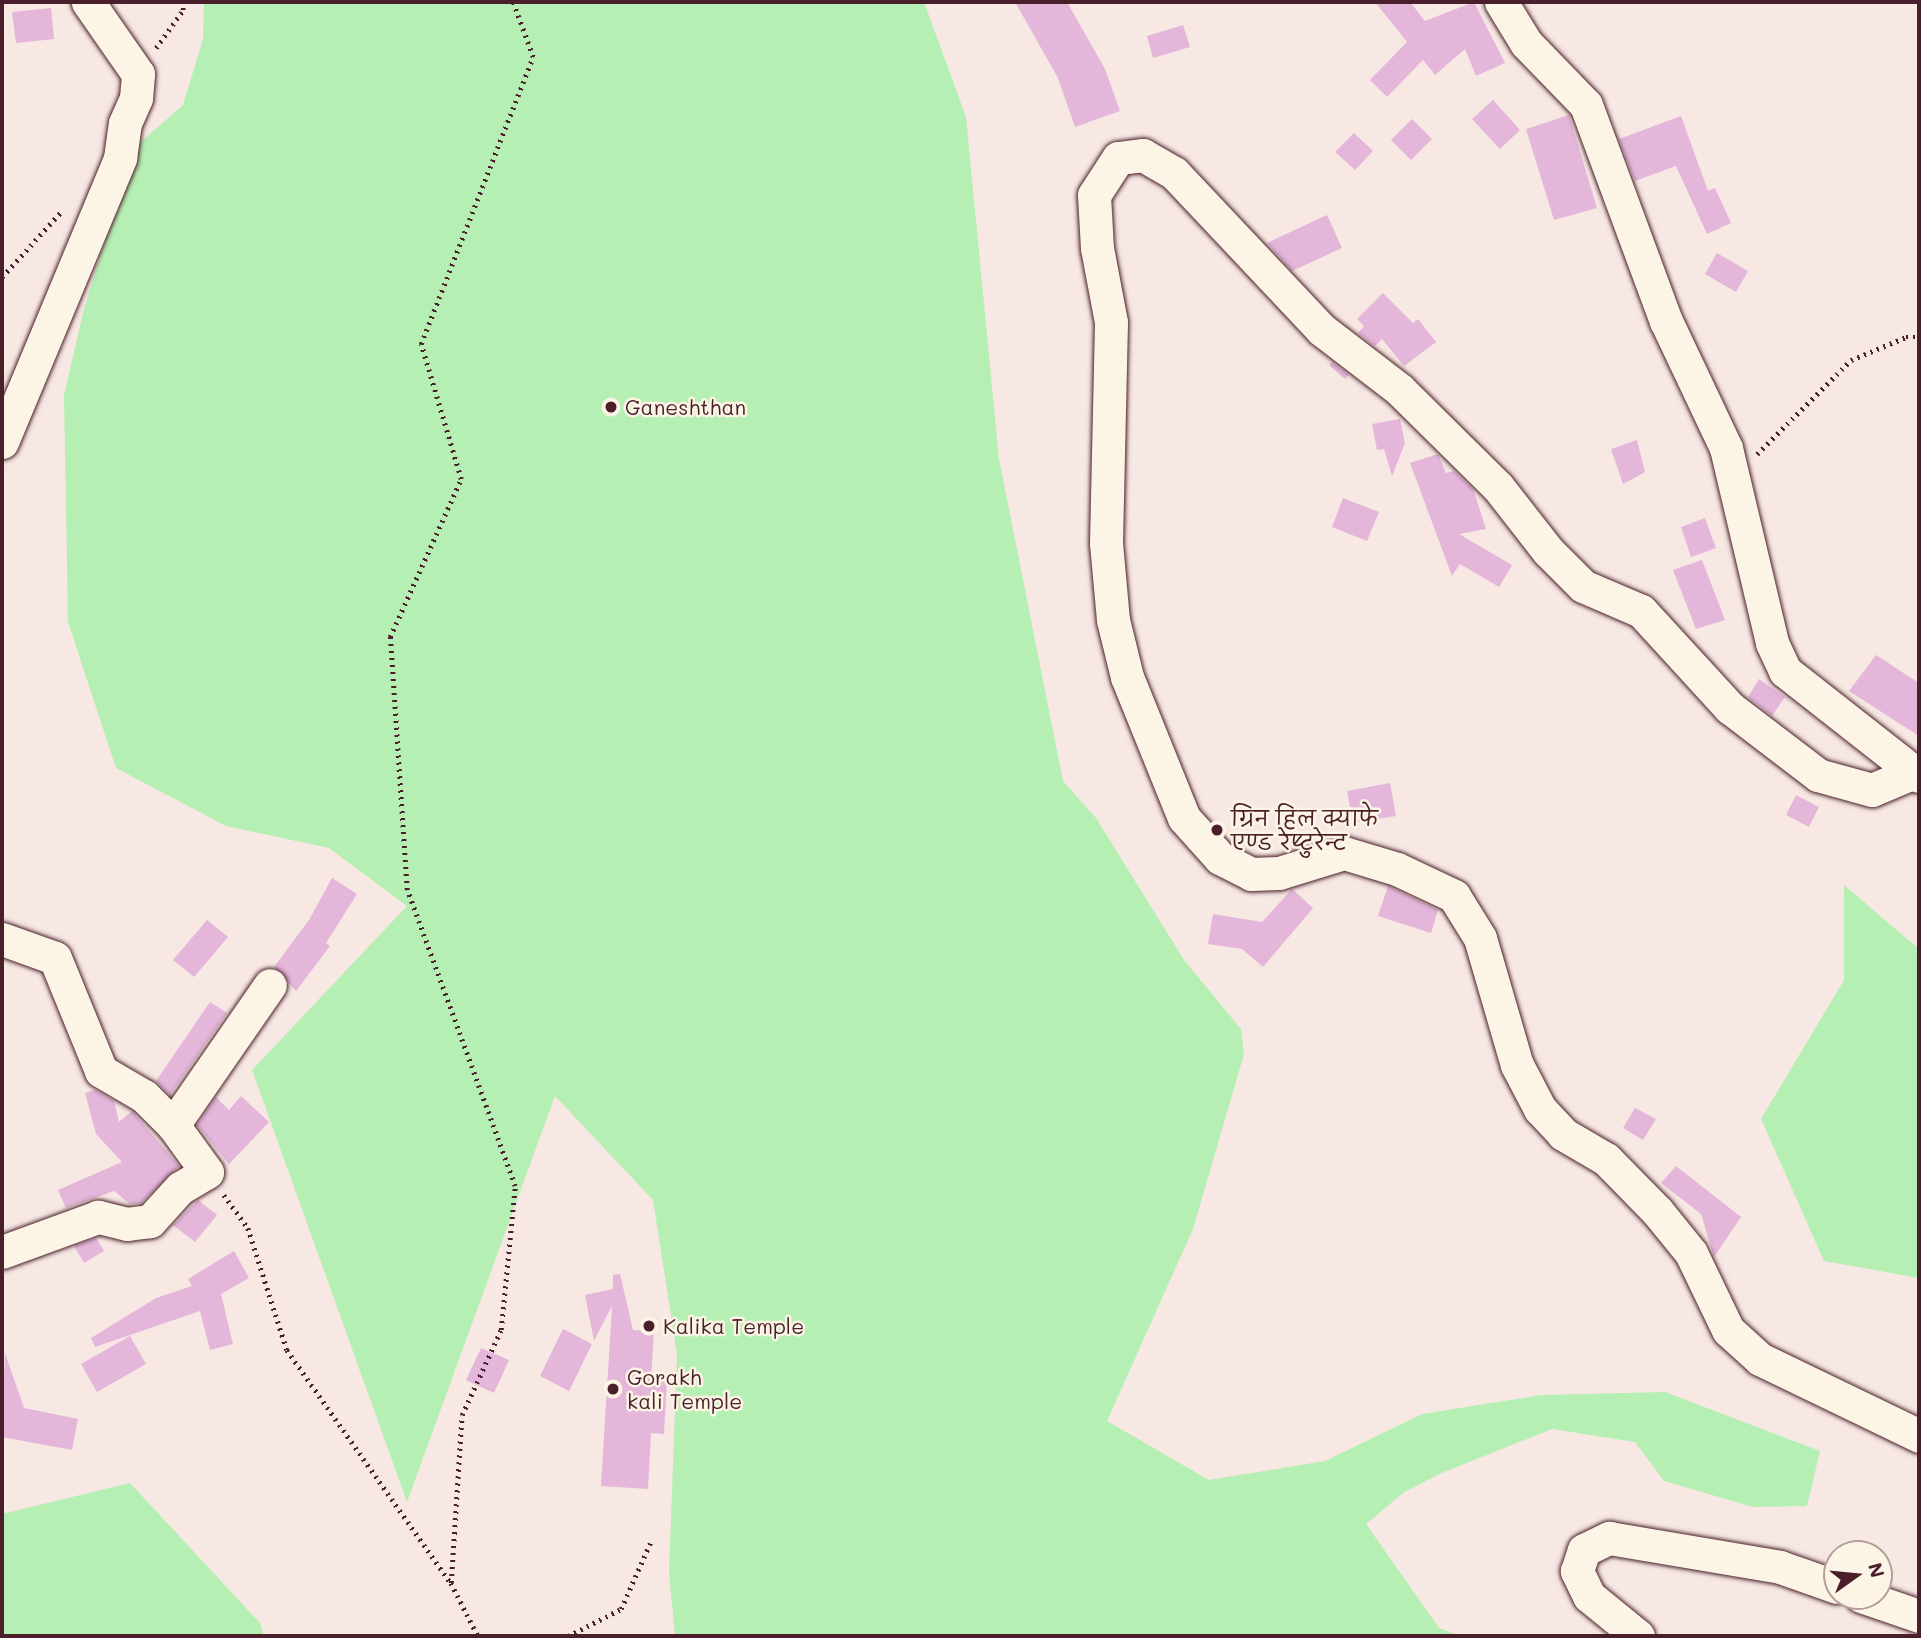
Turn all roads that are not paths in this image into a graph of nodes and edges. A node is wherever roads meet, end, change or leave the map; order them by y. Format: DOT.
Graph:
graph roads {
  1 [pos="88,2"];
  2 [pos="1501,2"];
  3 [pos="2,442"];
  4 [pos="1916,774"];
  5 [pos="2,939"];
  6 [pos="270,985"];
  7 [pos="173,1125"];
  8 [pos="2,1252"];
  9 [pos="1919,1436"];
  10 [pos="1823,1582"];
  11 [pos="1893,1607"];
  12 [pos="1919,1616"];
  13 [pos="1638,1636"];
  1 -- 3 [label="street"];
  2 -- 4 [label="street"];
  4 -- 9 [label="street"];
  5 -- 7 [label="street"];
  6 -- 7 [label="street"];
  7 -- 8 [label="street"];
  10 -- 13 [label="street"];
  11 -- 12 [label="street"];
}
